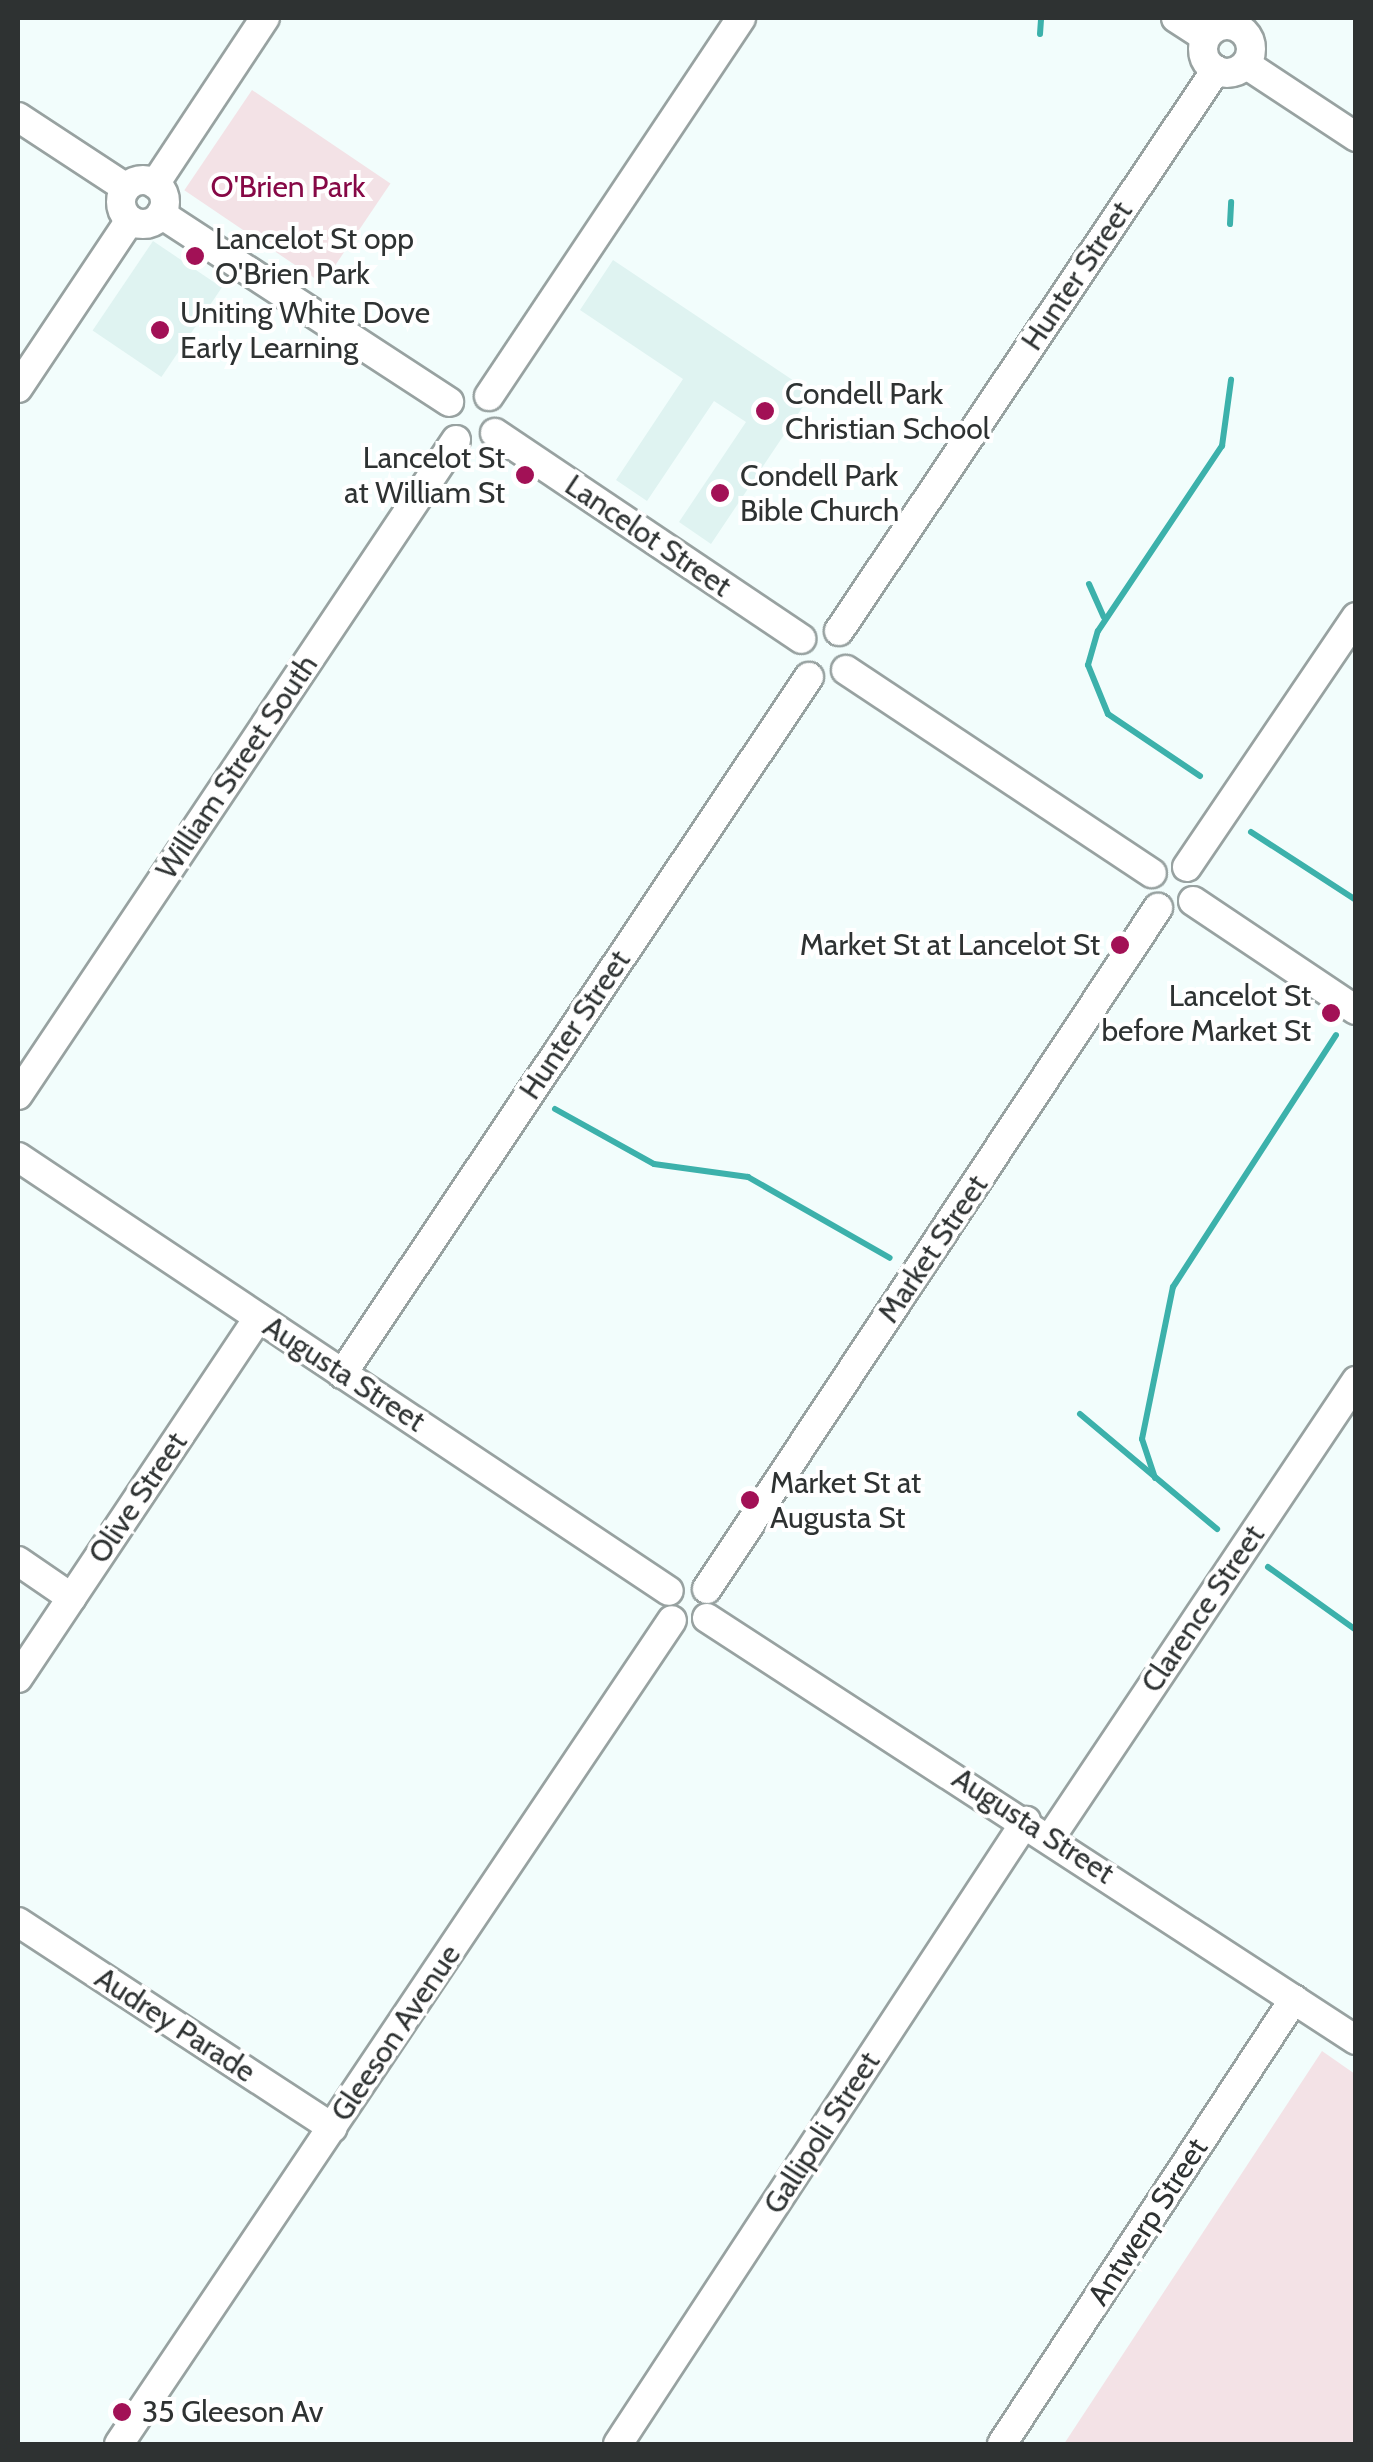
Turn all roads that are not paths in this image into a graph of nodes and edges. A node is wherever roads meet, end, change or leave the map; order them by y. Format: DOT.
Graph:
graph roads {
  1 [pos="265,18"];
  2 [pos="741,18"];
  3 [pos="1176,18"];
  4 [pos="1247,24"];
  5 [pos="1205,37"];
  6 [pos="1248,65"];
  7 [pos="1216,70"];
  8 [pos="18,117"];
  9 [pos="1356,137"];
  10 [pos="155,184"];
  11 [pos="126,188"];
  12 [pos="161,214"];
  13 [pos="130,220"];
  14 [pos="18,388"];
  15 [pos="489,396"];
  16 [pos="449,402"];
  17 [pos="495,433"];
  18 [pos="456,440"];
  19 [pos="1356,617"];
  20 [pos="839,631"];
  21 [pos="800,639"];
  22 [pos="846,670"];
  23 [pos="808,677"];
  24 [pos="1187,867"];
  25 [pos="1152,873"];
  26 [pos="1193,901"];
  27 [pos="1158,908"];
  28 [pos="1356,1010"];
  29 [pos="18,1095"];
  30 [pos="18,1157"];
  31 [pos="258,1318"];
  32 [pos="342,1374"];
  33 [pos="1356,1381"];
  34 [pos="18,1561"];
  35 [pos="706,1589"];
  36 [pos="669,1591"];
  37 [pos="72,1598"];
  38 [pos="708,1618"];
  39 [pos="672,1620"];
  40 [pos="18,1678"];
  41 [pos="1026,1822"];
  42 [pos="1051,1837"];
  43 [pos="18,1922"];
  44 [pos="1294,1998"];
  45 [pos="1356,2040"];
  46 [pos="333,2128"];
  47 [pos="118,2444"];
  48 [pos="618,2444"];
  49 [pos="1002,2444"];
  1 -- 10 [label="street"];
  2 -- 15 [label="street"];
  3 -- 5 [label="street"];
  4 -- 5 [label="street"];
  4 -- 6 [label="street"];
  5 -- 7 [label="street"];
  6 -- 7 [label="street"];
  6 -- 9 [label="street"];
  7 -- 20 [label="street, Hunter Street"];
  8 -- 11 [label="street"];
  10 -- 11 [label="street"];
  10 -- 12 [label="street"];
  11 -- 13 [label="street"];
  12 -- 13 [label="street"];
  12 -- 16 [label="street"];
  13 -- 14 [label="street"];
  15 -- 16 [label="street"];
  15 -- 17 [label="street"];
  16 -- 18 [label="street"];
  17 -- 18 [label="street"];
  17 -- 21 [label="street, Lancelot Street"];
  18 -- 29 [label="street, William Street South"];
  19 -- 24 [label="street"];
  20 -- 21 [label="street"];
  20 -- 22 [label="street"];
  21 -- 23 [label="street"];
  22 -- 23 [label="street"];
  22 -- 25 [label="street"];
  23 -- 32 [label="street, Hunter Street"];
  24 -- 25 [label="street"];
  24 -- 26 [label="street"];
  25 -- 27 [label="street"];
  26 -- 27 [label="street"];
  26 -- 28 [label="street"];
  27 -- 35 [label="street, Market Street"];
  30 -- 31 [label="street, Augusta Street"];
  31 -- 32 [label="street, Augusta Street"];
  31 -- 37 [label="street, Olive Street"];
  32 -- 36 [label="street, Augusta Street"];
  33 -- 42 [label="street, Clarence Street"];
  34 -- 37 [label="street"];
  35 -- 36 [label="street"];
  35 -- 38 [label="street"];
  36 -- 39 [label="street"];
  37 -- 40 [label="street, Olive Street"];
  38 -- 39 [label="street"];
  38 -- 41 [label="street, Augusta Street"];
  39 -- 46 [label="street, Gleeson Avenue"];
  41 -- 42 [label="street, Augusta Street"];
  41 -- 48 [label="street, Gallipoli Street"];
  42 -- 44 [label="street, Augusta Street"];
  43 -- 46 [label="street, Audrey Parade"];
  44 -- 45 [label="street, Augusta Street"];
  44 -- 49 [label="street, Antwerp Street"];
  46 -- 47 [label="street, Gleeson Avenue"];
}
